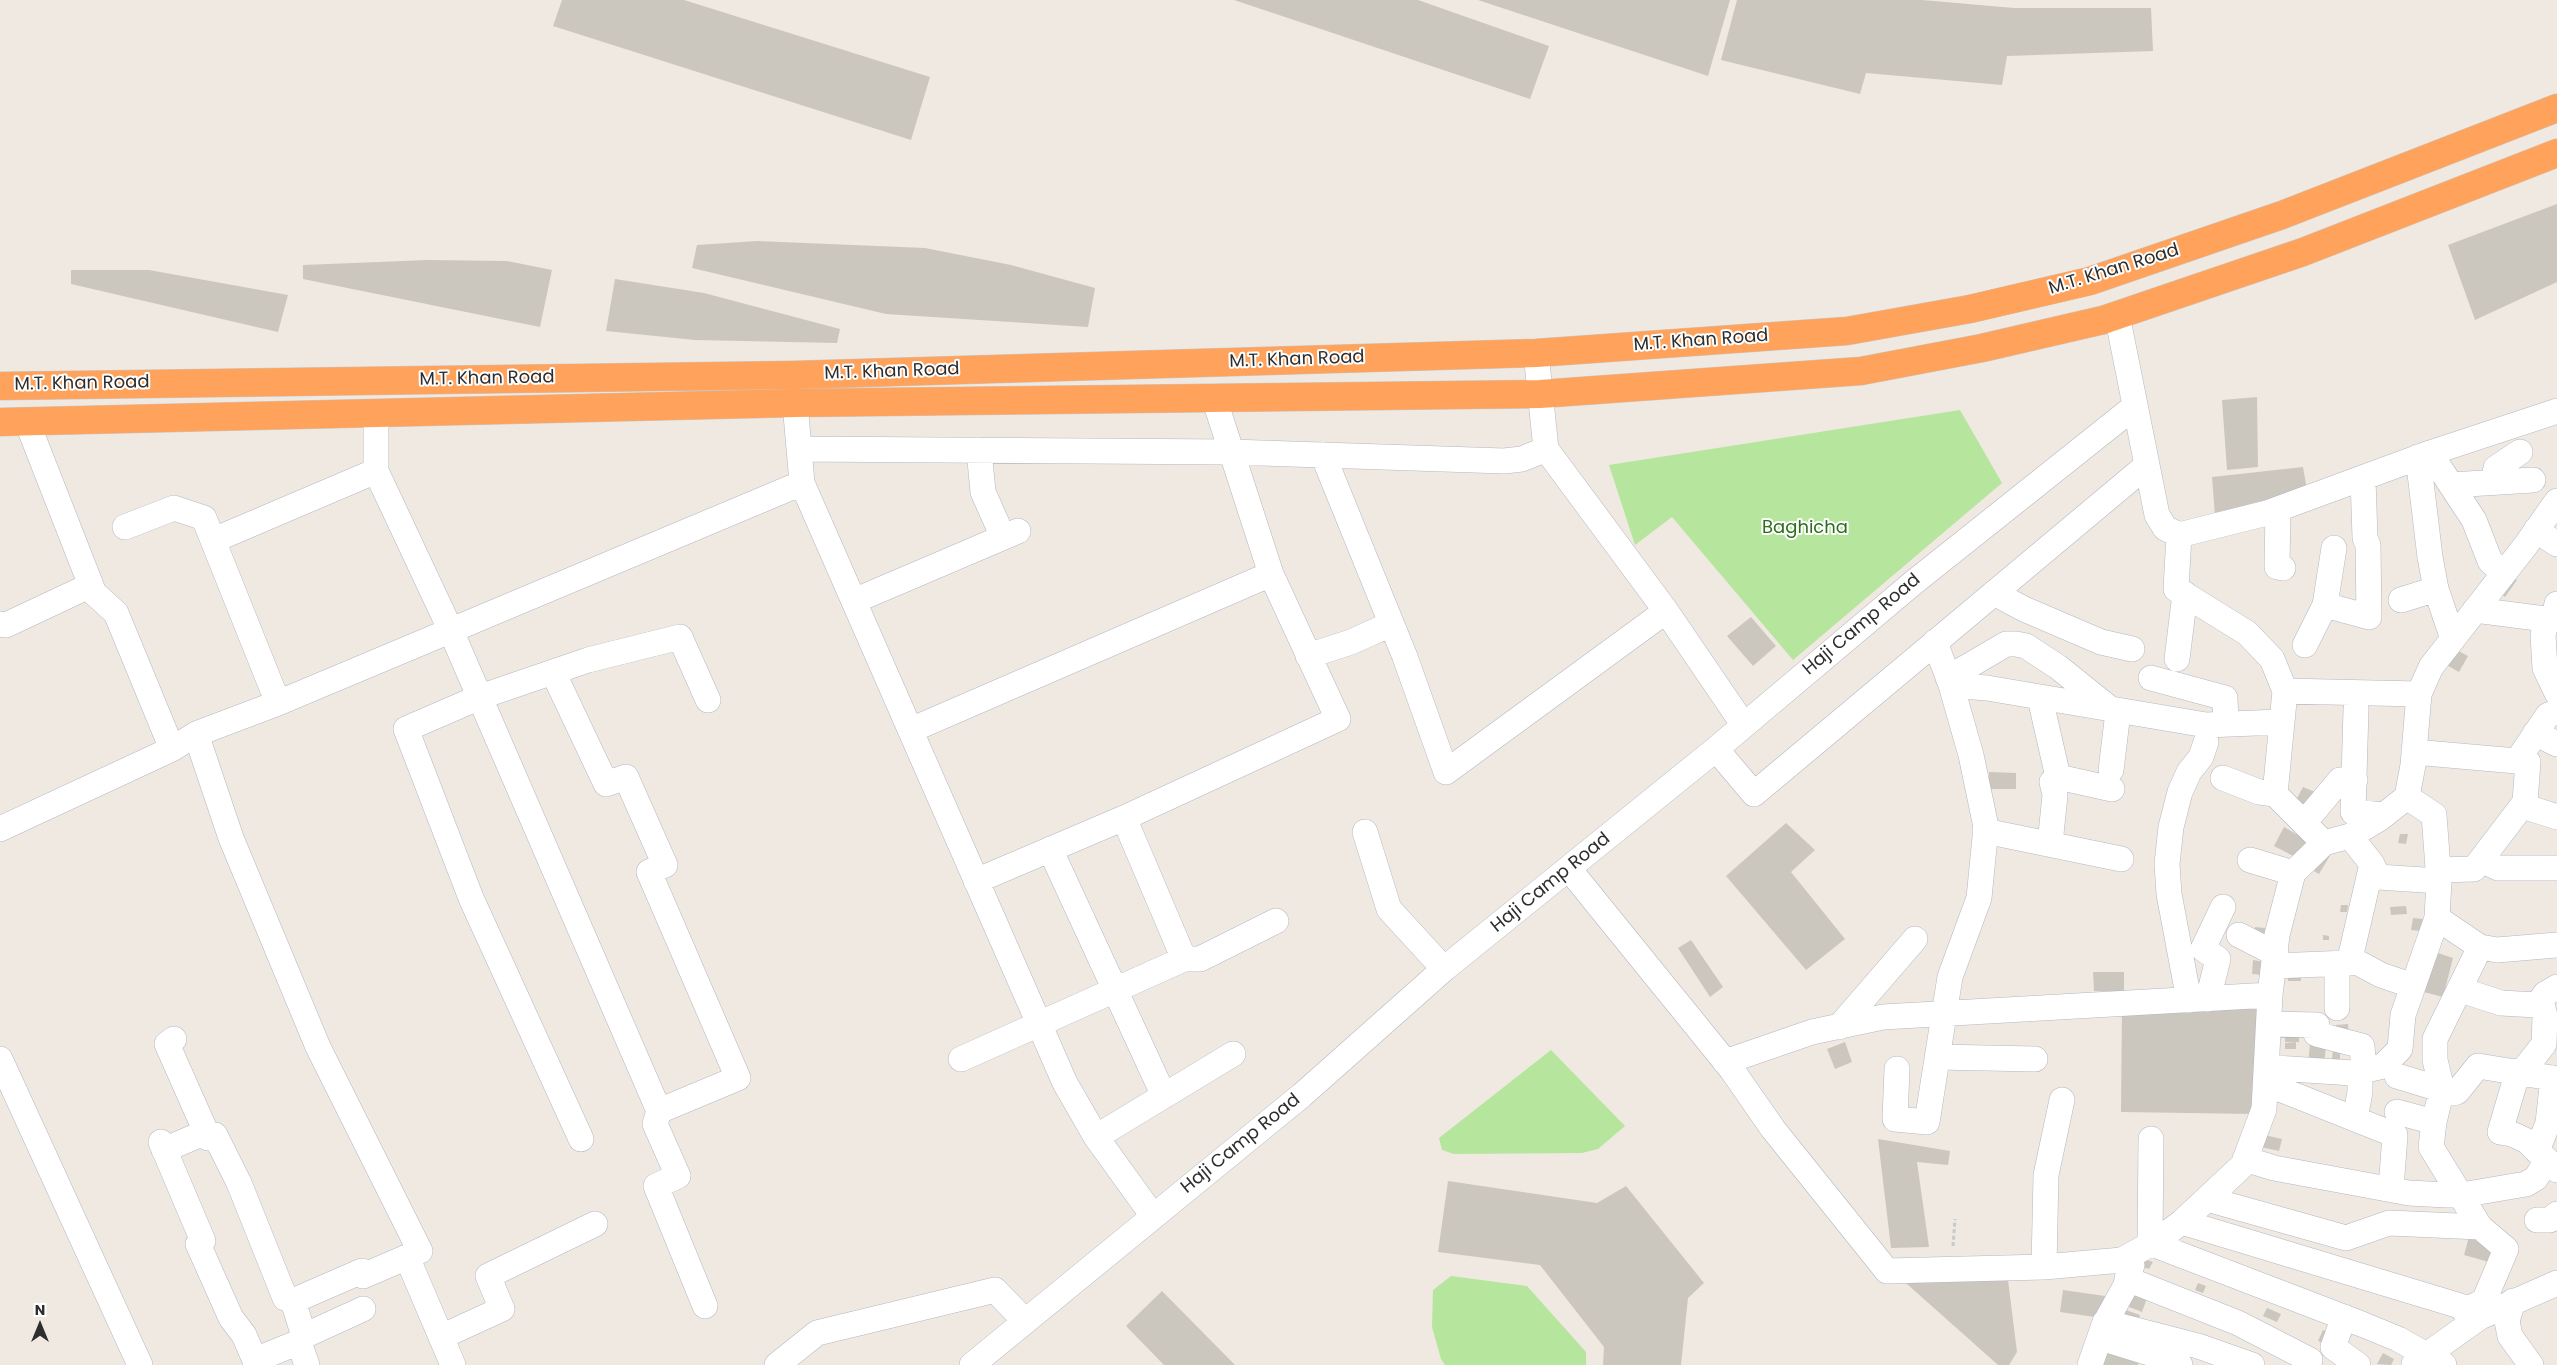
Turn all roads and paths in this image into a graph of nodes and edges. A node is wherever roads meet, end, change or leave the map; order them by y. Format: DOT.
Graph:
graph roads {
  1 [pos="2557,108"];
  2 [pos="2557,153"];
  3 [pos="2117,315"];
  4 [pos="1536,353"];
  5 [pos="0,386"];
  6 [pos="1540,394"];
  7 [pos="1214,398"];
  8 [pos="795,403"];
  9 [pos="2134,406"];
  10 [pos="2557,411"];
  11 [pos="376,412"];
  12 [pos="0,422"];
  13 [pos="27,422"];
  14 [pos="799,449"];
  15 [pos="1546,449"];
  16 [pos="979,450"];
  17 [pos="1231,452"];
  18 [pos="2520,452"];
  19 [pos="1323,455"];
  20 [pos="2424,455"];
  21 [pos="2146,466"];
  22 [pos="376,471"];
  23 [pos="2363,478"];
  24 [pos="2533,480"];
  25 [pos="2493,482"];
  26 [pos="802,484"];
  27 [pos="2451,485"];
  28 [pos="2557,501"];
  29 [pos="2278,509"];
  30 [pos="124,527"];
  31 [pos="2536,530"];
  32 [pos="2179,535"];
  33 [pos="214,540"];
  34 [pos="2557,544"];
  35 [pos="2334,548"];
  36 [pos="2283,568"];
  37 [pos="1271,574"];
  38 [pos="2504,574"];
  39 [pos="91,585"];
  40 [pos="2436,589"];
  41 [pos="1994,593"];
  42 [pos="2185,594"];
  43 [pos="2401,600"];
  44 [pos="854,601"];
  45 [pos="2325,605"];
  46 [pos="2475,610"];
  47 [pos="1666,611"];
  48 [pos="2552,611"];
  49 [pos="0,624"];
  50 [pos="1391,624"];
  51 [pos="451,631"];
  52 [pos="2453,639"];
  53 [pos="1935,642"];
  54 [pos="2305,645"];
  55 [pos="2132,649"];
  56 [pos="1308,656"];
  57 [pos="2177,659"];
  58 [pos="553,672"];
  59 [pos="2151,678"];
  60 [pos="1949,682"];
  61 [pos="2285,691"];
  62 [pos="2557,693"];
  63 [pos="2419,694"];
  64 [pos="480,697"];
  65 [pos="2040,698"];
  66 [pos="708,700"];
  67 [pos="278,704"];
  68 [pos="2356,709"];
  69 [pos="2115,711"];
  70 [pos="2557,712"];
  71 [pos="2280,722"];
  72 [pos="1743,724"];
  73 [pos="2226,724"];
  74 [pos="911,730"];
  75 [pos="196,734"];
  76 [pos="2546,739"];
  77 [pos="2206,742"];
  78 [pos="1716,748"];
  79 [pos="172,749"];
  80 [pos="2414,752"];
  81 [pos="2517,761"];
  82 [pos="2058,777"];
  83 [pos="2223,778"];
  84 [pos="2355,780"];
  85 [pos="2275,794"];
  86 [pos="2407,797"];
  87 [pos="2523,806"];
  88 [pos="2384,815"];
  89 [pos="2557,817"];
  90 [pos="1124,818"];
  91 [pos="2304,823"];
  92 [pos="0,829"];
  93 [pos="1985,831"];
  94 [pos="1365,832"];
  95 [pos="2350,836"];
  96 [pos="2324,843"];
  97 [pos="2050,844"];
  98 [pos="1050,849"];
  99 [pos="2121,858"];
  100 [pos="2250,860"];
  101 [pos="2481,860"];
  102 [pos="2372,864"];
  103 [pos="2557,868"];
  104 [pos="1569,869"];
  105 [pos="2293,873"];
  106 [pos="2438,876"];
  107 [pos="976,881"];
  108 [pos="2223,907"];
  109 [pos="2437,918"];
  110 [pos="1276,921"];
  111 [pos="2240,936"];
  112 [pos="1915,939"];
  113 [pos="2557,945"];
  114 [pos="2480,947"];
  115 [pos="1184,959"];
  116 [pos="2275,960"];
  117 [pos="2344,961"];
  118 [pos="1444,969"];
  119 [pos="2413,986"];
  120 [pos="1114,988"];
  121 [pos="2461,990"];
  122 [pos="2549,994"];
  123 [pos="2270,996"];
  124 [pos="2198,999"];
  125 [pos="2337,1008"];
  126 [pos="1942,1014"];
  127 [pos="1039,1022"];
  128 [pos="2269,1024"];
  129 [pos="1839,1027"];
  130 [pos="174,1039"];
  131 [pos="1233,1054"];
  132 [pos="1936,1057"];
  133 [pos="2035,1058"];
  134 [pos="0,1059"];
  135 [pos="961,1059"];
  136 [pos="1725,1062"];
  137 [pos="1897,1068"];
  138 [pos="2362,1071"];
  139 [pos="2520,1072"];
  140 [pos="2268,1074"];
  141 [pos="2397,1076"];
  142 [pos="2555,1078"];
  143 [pos="2442,1089"];
  144 [pos="1164,1096"];
  145 [pos="2062,1100"];
  146 [pos="659,1111"];
  147 [pos="2397,1112"];
  148 [pos="2355,1119"];
  149 [pos="2434,1122"];
  150 [pos="206,1132"];
  151 [pos="1096,1137"];
  152 [pos="581,1139"];
  153 [pos="2151,1139"];
  154 [pos="2246,1159"];
  155 [pos="2547,1160"];
  156 [pos="2392,1189"];
  157 [pos="2460,1195"];
  158 [pos="2207,1199"];
  159 [pos="1153,1216"];
  160 [pos="2182,1222"];
  161 [pos="594,1224"];
  162 [pos="2480,1228"];
  163 [pos="2143,1247"];
  164 [pos="420,1251"];
  165 [pos="2044,1268"];
  166 [pos="2127,1279"];
  167 [pos="2557,1283"];
  168 [pos="293,1301"];
  169 [pos="2513,1301"];
  170 [pos="706,1306"];
  171 [pos="363,1309"];
  172 [pos="2470,1316"];
  173 [pos="2344,1317"];
  174 [pos="1025,1321"];
  175 [pos="2103,1330"];
  176 [pos="441,1337"];
  177 [pos="303,1348"];
  178 [pos="2310,1360"];
  179 [pos="2428,1362"];
  180 [pos="256,1363"];
  181 [pos="140,1365"];
  182 [pos="453,1365"];
  183 [pos="777,1365"];
  184 [pos="972,1365"];
  185 [pos="2090,1365"];
  186 [pos="2180,1365"];
  187 [pos="2252,1365"];
  188 [pos="2358,1365"];
  189 [pos="2531,1365"];
  1 -- 4 [label="highway, M.T. Khan Road"];
  2 -- 3 [label="highway, M.T. Khan Road"];
  3 -- 6 [label="highway, M.T. Khan Road"];
  3 -- 9 [label="street"];
  4 -- 5 [label="highway, M.T. Khan Road"];
  4 -- 6 [label="street"];
  6 -- 7 [label="highway, M.T. Khan Road"];
  6 -- 15 [label="street"];
  7 -- 8 [label="highway, M.T. Khan Road"];
  7 -- 17 [label="street"];
  8 -- 11 [label="highway, M.T. Khan Road"];
  8 -- 14 [label="street"];
  9 -- 21 [label="street"];
  9 -- 72 [label="street, Haji Camp Road"];
  10 -- 20 [label="street"];
  11 -- 13 [label="highway, M.T. Khan Road"];
  11 -- 22 [label="street"];
  12 -- 13 [label="highway, M.T. Khan Road"];
  13 -- 39 [label="street"];
  14 -- 16 [label="street"];
  14 -- 26 [label="street"];
  15 -- 19 [label="street"];
  15 -- 47 [label="street"];
  16 -- 17 [label="street"];
  16 -- 44 [label="street"];
  17 -- 19 [label="street"];
  17 -- 37 [label="street"];
  18 -- 25 [label="street"];
  19 -- 50 [label="street"];
  20 -- 23 [label="street"];
  20 -- 27 [label="street"];
  20 -- 40 [label="street"];
  21 -- 32 [label="street"];
  21 -- 41 [label="street"];
  22 -- 33 [label="street"];
  22 -- 51 [label="street"];
  23 -- 29 [label="street"];
  23 -- 45 [label="street"];
  24 -- 25 [label="street"];
  25 -- 27 [label="street"];
  26 -- 44 [label="street"];
  26 -- 51 [label="street"];
  27 -- 38 [label="street"];
  28 -- 31 [label="street"];
  29 -- 32 [label="street"];
  29 -- 36 [label="street"];
  30 -- 33 [label="street"];
  31 -- 34 [label="street"];
  31 -- 38 [label="street"];
  32 -- 42 [label="street"];
  33 -- 67 [label="street"];
  35 -- 45 [label="street"];
  37 -- 56 [label="street"];
  37 -- 74 [label="street"];
  38 -- 46 [label="street"];
  39 -- 49 [label="street"];
  39 -- 79 [label="street"];
  40 -- 43 [label="street"];
  40 -- 52 [label="street"];
  41 -- 53 [label="street"];
  41 -- 55 [label="street"];
  42 -- 57 [label="street"];
  42 -- 61 [label="street"];
  44 -- 74 [label="street"];
  45 -- 54 [label="street"];
  46 -- 48 [label="street"];
  46 -- 52 [label="street"];
  47 -- 50 [label="street"];
  47 -- 72 [label="street"];
  48 -- 62 [label="street"];
  50 -- 56 [label="street"];
  51 -- 64 [label="street"];
  51 -- 67 [label="street"];
  52 -- 63 [label="street"];
  53 -- 60 [label="street"];
  53 -- 78 [label="street"];
  56 -- 90 [label="street"];
  58 -- 64 [label="street"];
  58 -- 66 [label="street"];
  58 -- 146 [label="street"];
  59 -- 73 [label="street"];
  60 -- 65 [label="street"];
  60 -- 69 [label="street"];
  60 -- 93 [label="street"];
  61 -- 63 [label="street"];
  61 -- 71 [label="street"];
  63 -- 80 [label="street"];
  64 -- 146 [label="street"];
  64 -- 152 [label="street"];
  65 -- 69 [label="street"];
  65 -- 82 [label="street"];
  67 -- 75 [label="street"];
  68 -- 84 [label="street"];
  69 -- 73 [label="street"];
  69 -- 82 [label="street"];
  70 -- 76 [label="street"];
  71 -- 73 [label="street"];
  71 -- 85 [label="street"];
  72 -- 78 [label="street, Haji Camp Road"];
  74 -- 107 [label="street"];
  75 -- 79 [label="street"];
  75 -- 164 [label="street"];
  76 -- 81 [label="street"];
  77 -- 124 [label="street"];
  78 -- 104 [label="street, Haji Camp Road"];
  79 -- 92 [label="street"];
  80 -- 81 [label="street"];
  80 -- 86 [label="street"];
  81 -- 87 [label="street"];
  82 -- 97 [label="street"];
  83 -- 85 [label="street"];
  84 -- 88 [label="street"];
  84 -- 91 [label="street"];
  85 -- 91 [label="street"];
  86 -- 88 [label="street"];
  86 -- 106 [label="street"];
  87 -- 89 [label="street"];
  87 -- 101 [label="street"];
  88 -- 95 [label="street"];
  90 -- 98 [label="street"];
  90 -- 115 [label="street"];
  91 -- 96 [label="street"];
  93 -- 97 [label="street"];
  93 -- 126 [label="street"];
  94 -- 118 [label="street"];
  95 -- 96 [label="street"];
  95 -- 102 [label="street"];
  96 -- 105 [label="street"];
  97 -- 99 [label="street"];
  98 -- 107 [label="street"];
  98 -- 120 [label="street"];
  100 -- 105 [label="street"];
  101 -- 103 [label="street"];
  101 -- 106 [label="street"];
  102 -- 106 [label="street"];
  102 -- 117 [label="street"];
  104 -- 118 [label="street, Haji Camp Road"];
  104 -- 136 [label="street"];
  105 -- 116 [label="street"];
  106 -- 109 [label="street"];
  107 -- 127 [label="street"];
  108 -- 124 [label="street"];
  109 -- 114 [label="street"];
  109 -- 119 [label="street"];
  110 -- 115 [label="street"];
  111 -- 116 [label="street"];
  112 -- 129 [label="street"];
  113 -- 114 [label="street"];
  114 -- 121 [label="street"];
  115 -- 120 [label="street"];
  116 -- 117 [label="street"];
  116 -- 123 [label="street"];
  117 -- 119 [label="street"];
  117 -- 125 [label="street"];
  118 -- 159 [label="street, Haji Camp Road"];
  119 -- 138 [label="street"];
  120 -- 127 [label="street"];
  120 -- 144 [label="street"];
  121 -- 122 [label="street"];
  121 -- 143 [label="street"];
  122 -- 139 [label="street"];
  123 -- 124 [label="street"];
  123 -- 128 [label="street"];
  124 -- 126 [label="street"];
  126 -- 129 [label="street"];
  126 -- 132 [label="street"];
  127 -- 135 [label="street"];
  127 -- 151 [label="street"];
  128 -- 138 [label="street"];
  128 -- 140 [label="street"];
  129 -- 136 [label="street"];
  130 -- 150 [label="street"];
  131 -- 144 [label="street"];
  132 -- 133 [label="street"];
  132 -- 137 [label="street"];
  134 -- 181 [label="street"];
  136 -- 165 [label="street"];
  138 -- 140 [label="street"];
  138 -- 148 [label="street"];
  139 -- 142 [label="street"];
  139 -- 143 [label="street"];
  139 -- 155 [label="street"];
  140 -- 148 [label="street"];
  140 -- 154 [label="street"];
  141 -- 143 [label="street"];
  142 -- 155 [label="street"];
  143 -- 149 [label="street"];
  144 -- 151 [label="street"];
  145 -- 165 [label="street"];
  146 -- 170 [label="street"];
  147 -- 149 [label="street"];
  148 -- 156 [label="street"];
  149 -- 157 [label="street"];
  150 -- 168 [label="street"];
  150 -- 180 [label="street"];
  151 -- 159 [label="street"];
  153 -- 163 [label="street"];
  154 -- 156 [label="street"];
  154 -- 158 [label="street"];
  155 -- 157 [label="street"];
  156 -- 157 [label="street"];
  157 -- 162 [label="street"];
  158 -- 160 [label="street"];
  158 -- 162 [label="street"];
  159 -- 174 [label="street, Haji Camp Road"];
  160 -- 163 [label="street"];
  160 -- 172 [label="street"];
  161 -- 176 [label="street"];
  162 -- 172 [label="street"];
  163 -- 165 [label="street"];
  163 -- 166 [label="street"];
  163 -- 173 [label="street"];
  166 -- 175 [label="street"];
  166 -- 178 [label="street"];
  167 -- 169 [label="street"];
  168 -- 176 [label="street"];
  168 -- 177 [label="street"];
  169 -- 172 [label="street"];
  169 -- 189 [label="street"];
  171 -- 177 [label="street"];
  172 -- 179 [label="street"];
  173 -- 179 [label="street"];
  173 -- 188 [label="street"];
  174 -- 183 [label="street"];
  174 -- 184 [label="street, Haji Camp Road"];
  175 -- 185 [label="street"];
  175 -- 186 [label="street"];
  175 -- 187 [label="street"];
  176 -- 182 [label="street"];
  177 -- 180 [label="street"];
}
